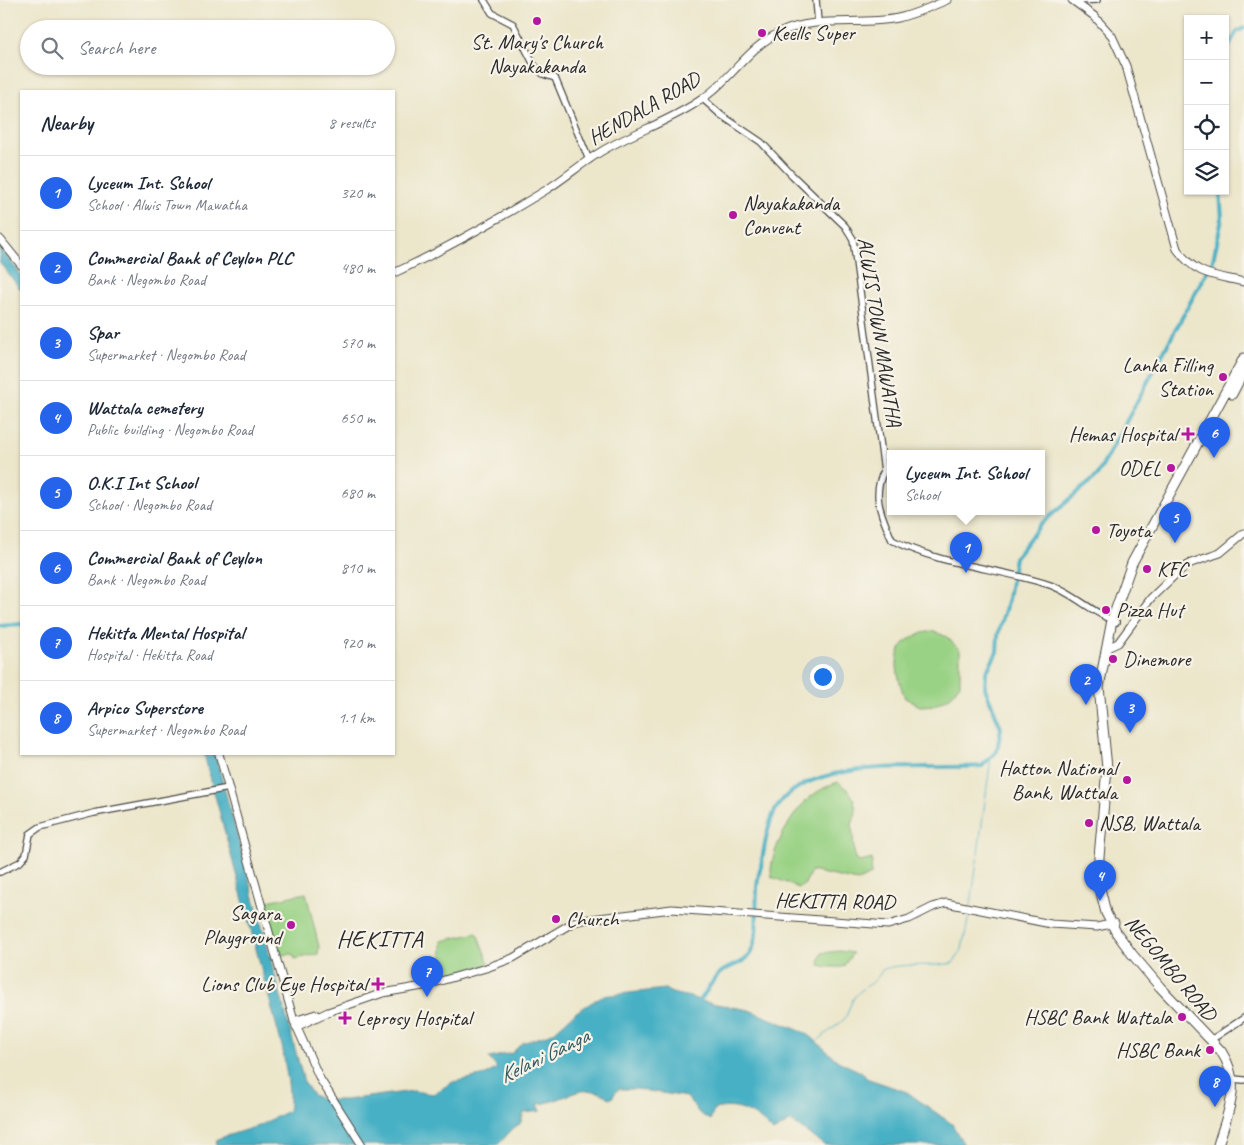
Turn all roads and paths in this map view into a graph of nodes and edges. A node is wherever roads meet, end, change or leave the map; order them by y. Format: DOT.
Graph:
graph roads {
  1 [pos="484,0"];
  2 [pos="816,0"];
  3 [pos="947,0"];
  4 [pos="1073,0"];
  5 [pos="1097,0"];
  6 [pos="818,22"];
  7 [pos="703,99"];
  8 [pos="589,160"];
  9 [pos="0,239"];
  10 [pos="20,264"];
  11 [pos="395,273"];
  12 [pos="1244,282"];
  13 [pos="1244,358"];
  14 [pos="1244,371"];
  15 [pos="1244,533"];
  16 [pos="1114,621"];
  17 [pos="1108,648"];
  18 [pos="219,755"];
  19 [pos="229,788"];
  20 [pos="0,872"];
  21 [pos="1114,924"];
  22 [pos="1244,1018"];
  23 [pos="295,1024"];
  24 [pos="1213,1039"];
  25 [pos="1238,1079"];
  26 [pos="362,1145"];
  27 [pos="1218,1145"];
  28 [pos="1223,1145"];
  1 -- 8 [label="street"];
  2 -- 6 [label="street"];
  3 -- 6 [label="main road, HENDALA ROAD"];
  4 -- 5 [label="street"];
  4 -- 12 [label="main road"];
  6 -- 7 [label="main road, HENDALA ROAD"];
  7 -- 8 [label="main road, HENDALA ROAD"];
  7 -- 16 [label="street, ALWIS TOWN MAWATHA"];
  8 -- 11 [label="main road, HENDALA ROAD"];
  9 -- 10 [label="main road"];
  13 -- 16 [label="highway, NEGOMBO ROAD"];
  14 -- 16 [label="highway, NEGOMBO ROAD"];
  15 -- 17 [label="main road"];
  16 -- 17 [label="highway, NEGOMBO ROAD"];
  17 -- 21 [label="highway, NEGOMBO ROAD"];
  18 -- 19 [label="main road"];
  19 -- 20 [label="street"];
  19 -- 23 [label="main road"];
  21 -- 23 [label="main road, HEKITTA ROAD"];
  21 -- 24 [label="highway, NEGOMBO ROAD"];
  22 -- 24 [label="street"];
  23 -- 26 [label="main road"];
  24 -- 25 [label="highway, NEGOMBO ROAD"];
  25 -- 27 [label="highway, NEGOMBO ROAD"];
  25 -- 28 [label="highway, NEGOMBO ROAD"];
}
